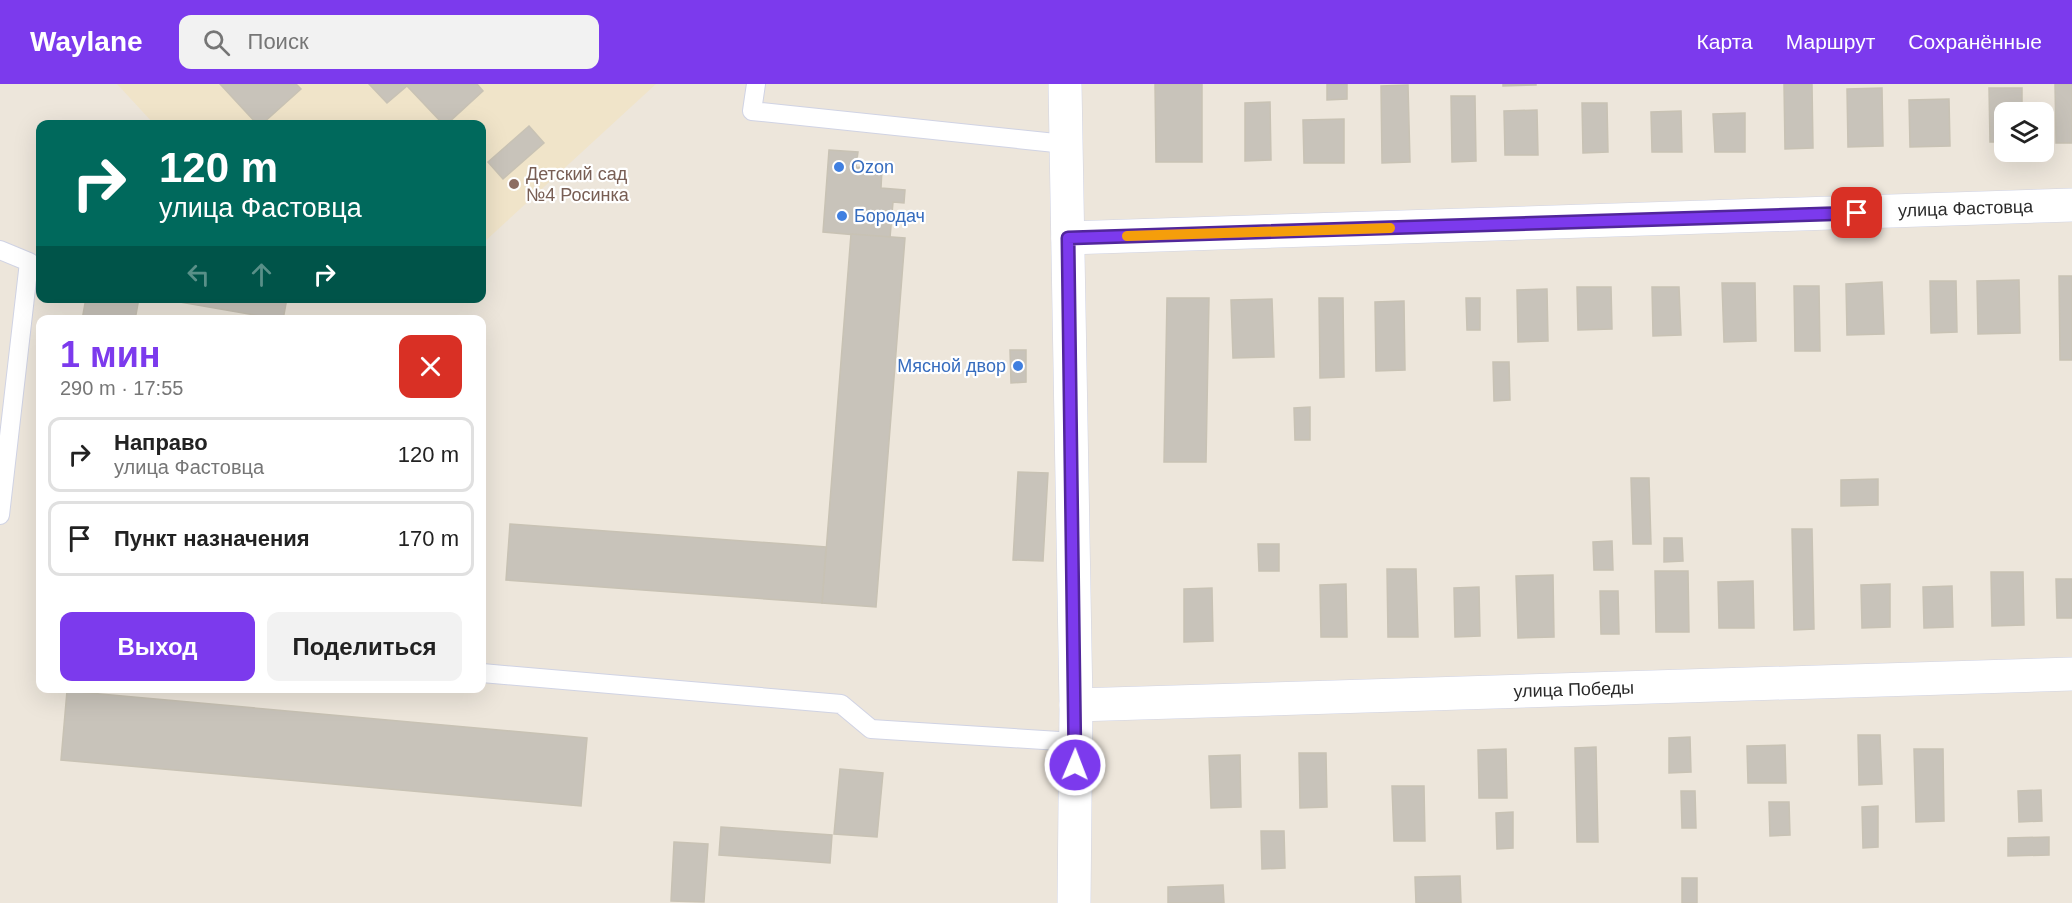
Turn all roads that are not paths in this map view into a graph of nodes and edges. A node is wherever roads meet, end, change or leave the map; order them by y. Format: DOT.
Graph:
graph roads {
  1 [pos="756,84"];
  2 [pos="1065,84"];
  3 [pos="1065,144"];
  4 [pos="2072,206"];
  5 [pos="1068,238"];
  6 [pos="0,250"];
  7 [pos="0,515"];
  8 [pos="486,673"];
  9 [pos="2072,674"];
  10 [pos="1076,705"];
  11 [pos="1075,742"];
  12 [pos="1074,903"];
  1 -- 3 [label="lane"];
  2 -- 3 [label="street"];
  3 -- 5 [label="street"];
  4 -- 5 [label="street, улица Фастовца"];
  5 -- 10 [label="street"];
  6 -- 7 [label="lane"];
  8 -- 11 [label="lane"];
  9 -- 10 [label="street, улица Победы"];
  10 -- 11 [label="street"];
  11 -- 12 [label="street"];
}
